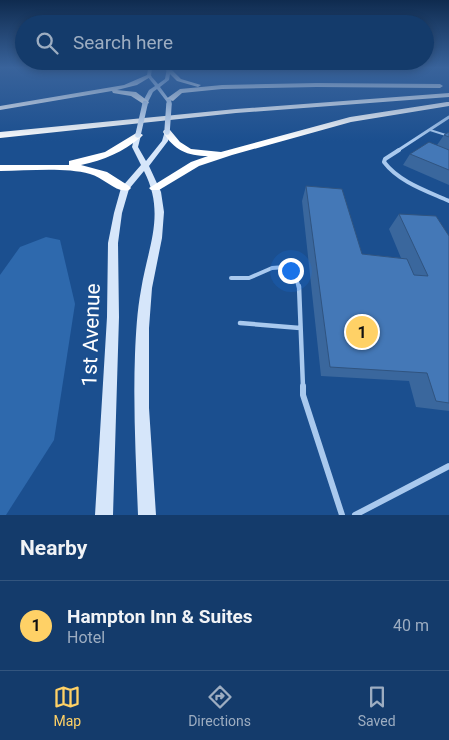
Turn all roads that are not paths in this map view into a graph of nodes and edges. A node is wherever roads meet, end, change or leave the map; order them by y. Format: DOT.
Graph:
graph roads {
  1 [pos="97,92"];
  2 [pos="152,92"];
  3 [pos="164,92"];
  4 [pos="179,92"];
  5 [pos="374,92"];
  6 [pos="330,95"];
  7 [pos="449,95"];
  8 [pos="303,97"];
  9 [pos="170,100"];
  10 [pos="145,103"];
  11 [pos="212,104"];
  12 [pos="449,104"];
  13 [pos="0,108"];
  14 [pos="177,108"];
  15 [pos="134,112"];
  16 [pos="449,118"];
  17 [pos="430,130"];
  18 [pos="167,132"];
  19 [pos="0,135"];
  20 [pos="138,135"];
  21 [pos="449,136"];
  22 [pos="228,153"];
  23 [pos="145,166"];
  24 [pos="0,168"];
  25 [pos="29,168"];
  26 [pos="124,188"];
  27 [pos="155,188"];
  28 [pos="449,201"];
  29 [pos="231,278"];
  30 [pos="240,323"];
  31 [pos="300,328"];
  32 [pos="449,466"];
  33 [pos="104,515"];
  34 [pos="147,515"];
  35 [pos="342,515"];
  36 [pos="355,515"];
  1 -- 10 [label="highway"];
  1 -- 13 [label="highway"];
  2 -- 10 [label="main road"];
  3 -- 9 [label="main road"];
  4 -- 9 [label="highway"];
  5 -- 6 [label="highway"];
  7 -- 19 [label="highway"];
  8 -- 11 [label="highway"];
  9 -- 18 [label="main road, bridge"];
  10 -- 20 [label="main road, bridge"];
  12 -- 22 [label="highway"];
  14 -- 15 [label="highway"];
  16 -- 17 [label="street"];
  17 -- 21 [label="lane"];
  17 -- 28 [label="street"];
  18 -- 22 [label="highway"];
  18 -- 23 [label="main road"];
  20 -- 23 [label="main road"];
  20 -- 25 [label="highway"];
  22 -- 27 [label="highway"];
  23 -- 26 [label="main road"];
  23 -- 27 [label="main road"];
  24 -- 25 [label="highway"];
  25 -- 26 [label="highway"];
  26 -- 33 [label="main road, 1st Avenue"];
  27 -- 34 [label="main road"];
  29 -- 31 [label="lane"];
  30 -- 31 [label="lane"];
  31 -- 35 [label="lane"];
  32 -- 36 [label="lane"];
}
